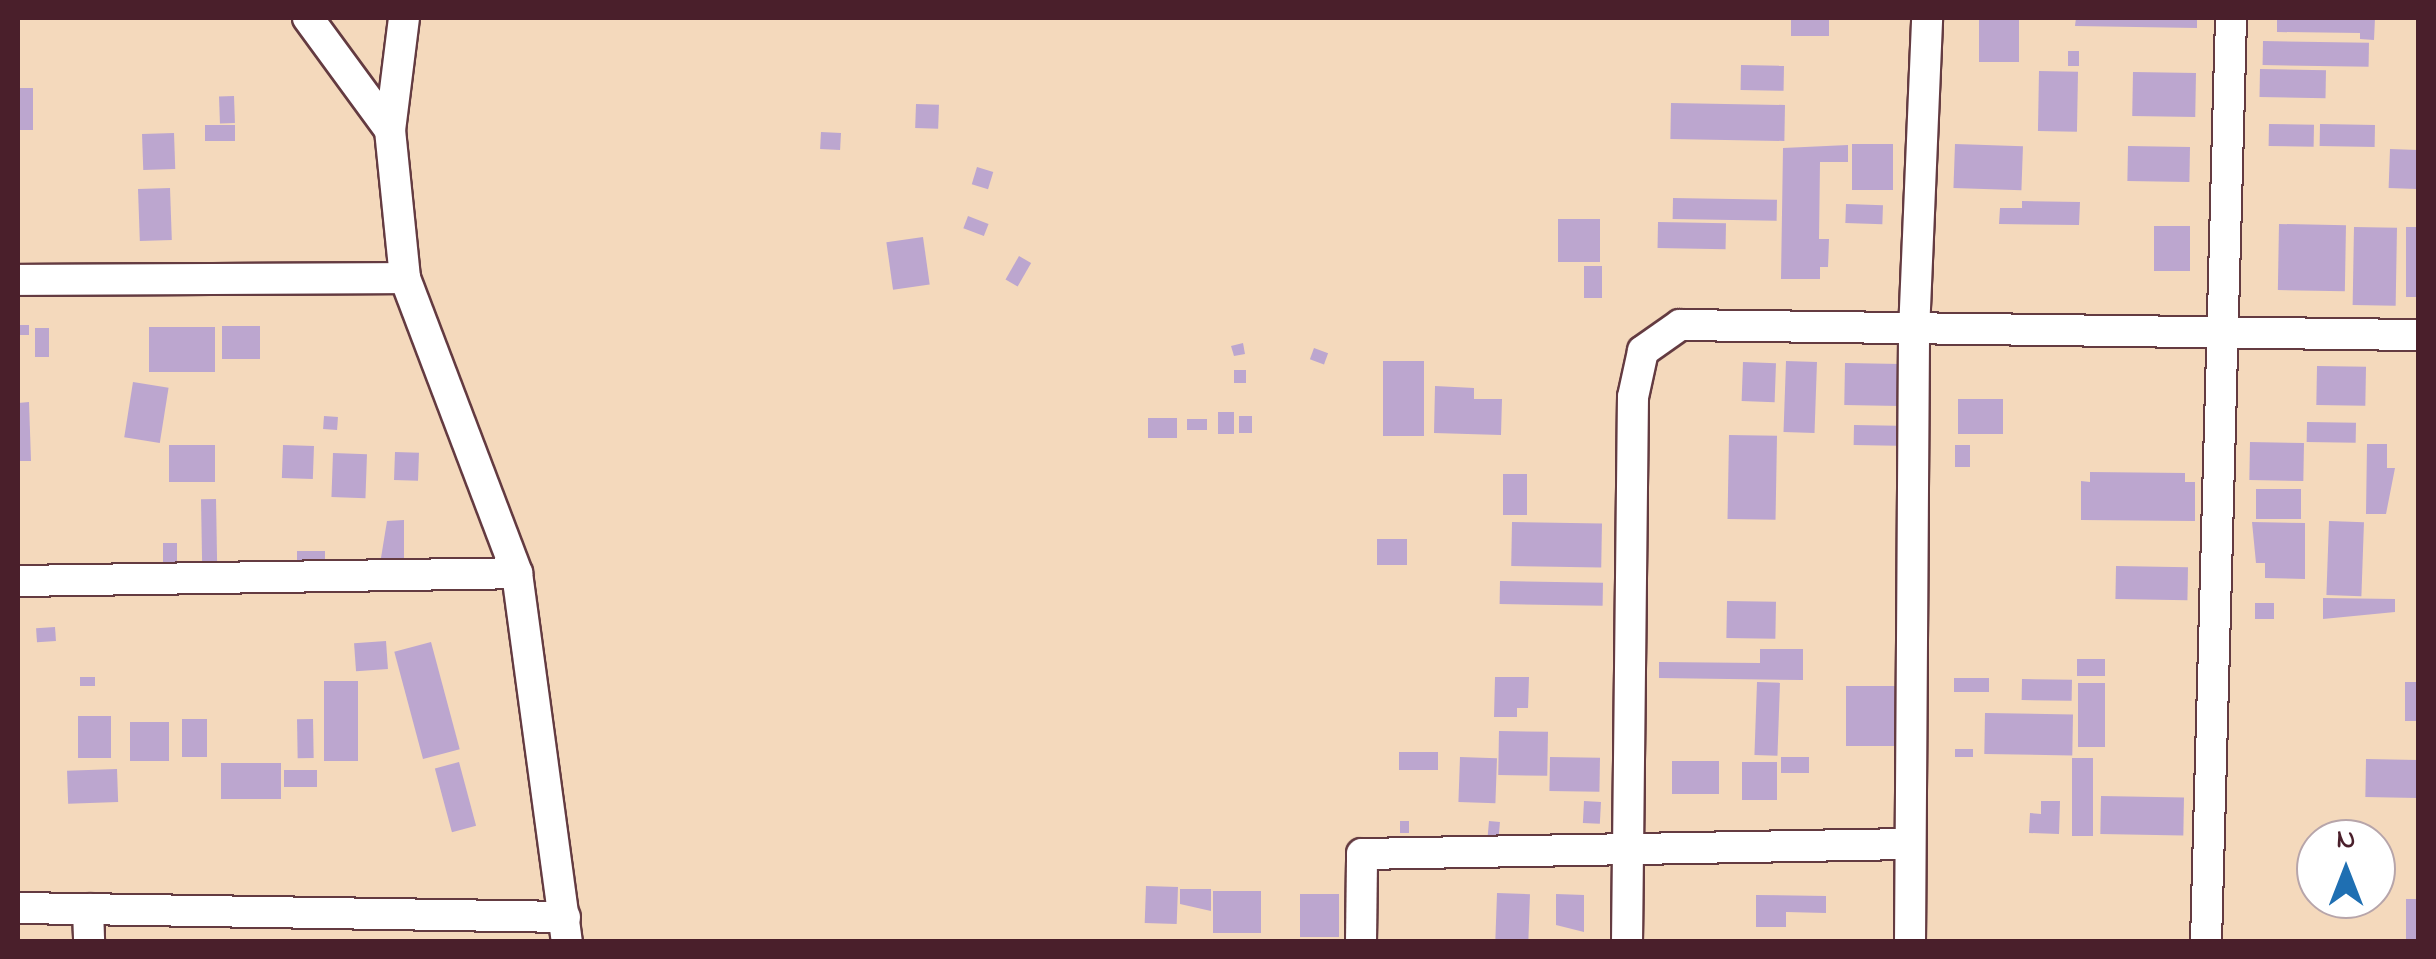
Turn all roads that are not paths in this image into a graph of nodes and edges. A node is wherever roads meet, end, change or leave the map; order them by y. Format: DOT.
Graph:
graph roads {
  1 [pos="308,18"];
  2 [pos="404,18"];
  3 [pos="1927,18"];
  4 [pos="2231,18"];
  5 [pos="390,130"];
  6 [pos="405,278"];
  7 [pos="18,280"];
  8 [pos="1914,332"];
  9 [pos="2226,332"];
  10 [pos="2418,335"];
  11 [pos="517,573"];
  12 [pos="18,581"];
  13 [pos="1910,844"];
  14 [pos="1628,851"];
  15 [pos="18,908"];
  16 [pos="88,908"];
  17 [pos="315,927"];
  18 [pos="566,929"];
  19 [pos="89,942"];
  20 [pos="1361,942"];
  21 [pos="1627,942"];
  22 [pos="1910,942"];
  23 [pos="2206,942"];
  1 -- 5 [label="street"];
  2 -- 5 [label="street"];
  3 -- 8 [label="street"];
  4 -- 9 [label="street"];
  5 -- 6 [label="street"];
  6 -- 7 [label="street"];
  6 -- 11 [label="street"];
  8 -- 9 [label="street"];
  8 -- 13 [label="street"];
  8 -- 14 [label="street"];
  9 -- 10 [label="street"];
  9 -- 23 [label="street"];
  11 -- 12 [label="street"];
  11 -- 18 [label="street"];
  13 -- 14 [label="street"];
  13 -- 22 [label="street"];
  14 -- 20 [label="street"];
  14 -- 21 [label="street"];
  15 -- 16 [label="street"];
  16 -- 17 [label="street"];
  16 -- 19 [label="street"];
  17 -- 18 [label="street"];
}
